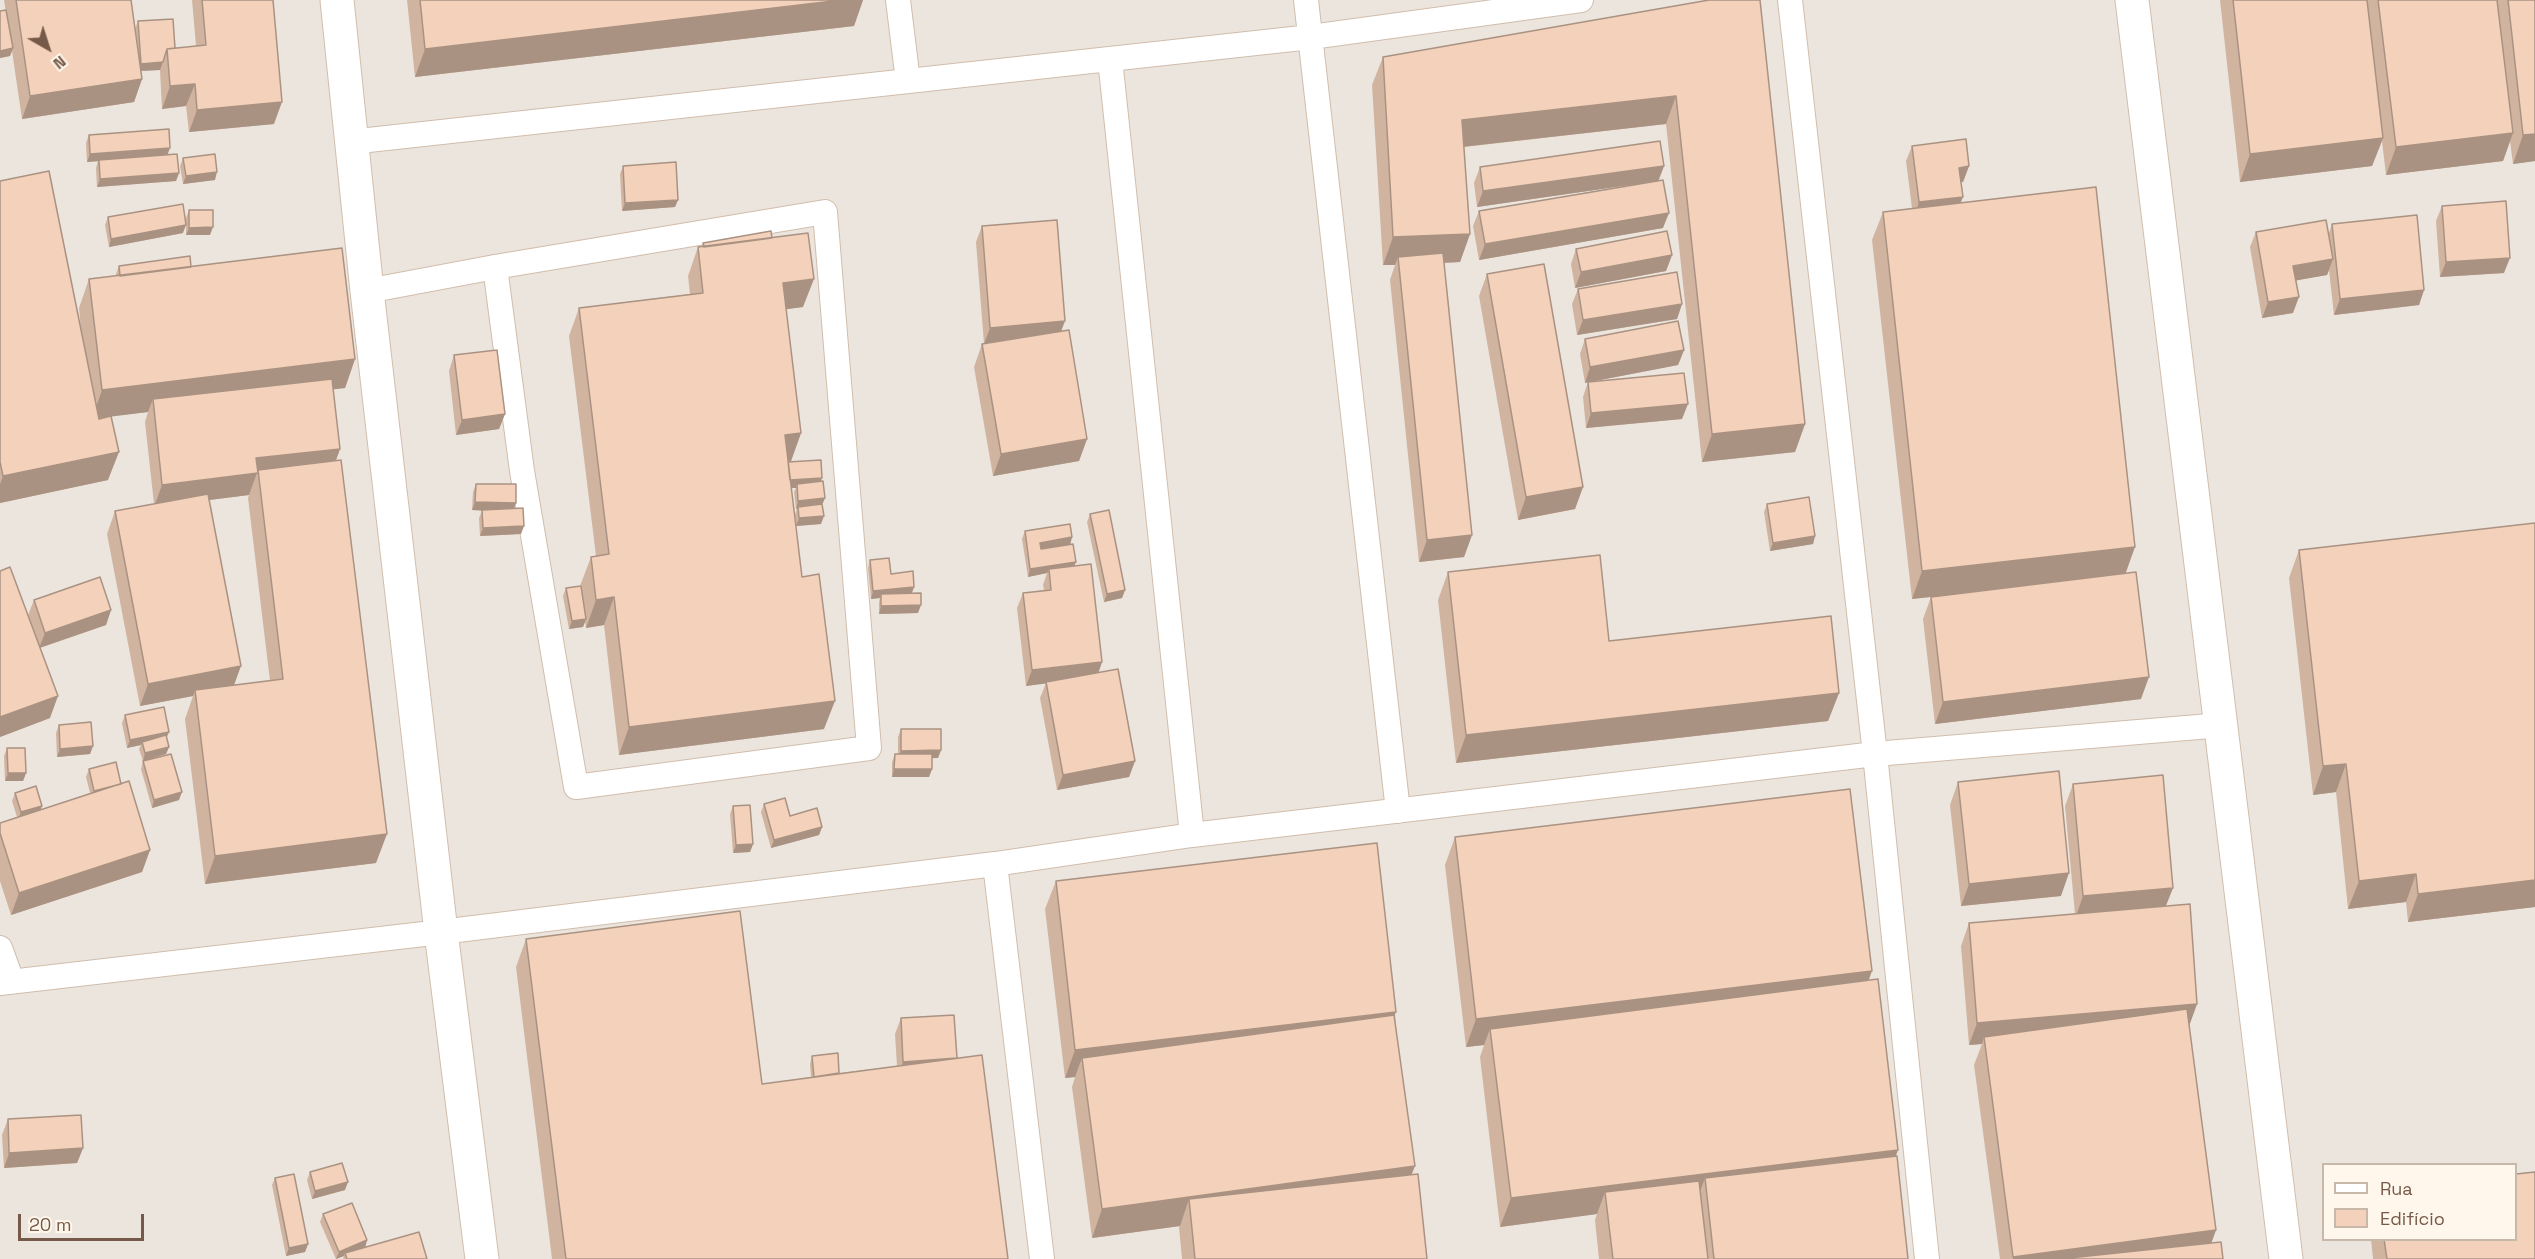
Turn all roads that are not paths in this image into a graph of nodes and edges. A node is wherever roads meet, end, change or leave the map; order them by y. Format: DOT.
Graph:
graph roads {
  1 [pos="337,0"];
  2 [pos="898,0"];
  3 [pos="1306,0"];
  4 [pos="1581,0"];
  5 [pos="1790,0"];
  6 [pos="2132,0"];
  7 [pos="1311,37"];
  8 [pos="1110,59"];
  9 [pos="908,81"];
  10 [pos="350,142"];
  11 [pos="495,267"];
  12 [pos="367,291"];
  13 [pos="2222,725"];
  14 [pos="1875,754"];
  15 [pos="1398,811"];
  16 [pos="1192,835"];
  17 [pos="995,864"];
  18 [pos="441,932"];
  19 [pos="0,948"];
  20 [pos="6,982"];
  21 [pos="482,1259"];
  22 [pos="1042,1259"];
  23 [pos="1927,1259"];
  24 [pos="2286,1259"];
  1 -- 10 [label="street"];
  2 -- 9 [label="lane"];
  3 -- 7 [label="lane"];
  4 -- 7 [label="lane"];
  5 -- 14 [label="lane"];
  6 -- 13 [label="street"];
  7 -- 8 [label="lane"];
  7 -- 15 [label="lane"];
  8 -- 9 [label="lane"];
  8 -- 16 [label="lane"];
  9 -- 10 [label="lane"];
  10 -- 12 [label="street"];
  11 -- 11 [label="lane"];
  11 -- 12 [label="lane"];
  12 -- 18 [label="street"];
  13 -- 14 [label="lane"];
  13 -- 24 [label="street"];
  14 -- 15 [label="lane"];
  14 -- 23 [label="lane"];
  15 -- 16 [label="lane"];
  16 -- 17 [label="lane"];
  17 -- 18 [label="lane"];
  17 -- 22 [label="lane"];
  18 -- 20 [label="lane"];
  18 -- 21 [label="street"];
  19 -- 20 [label="lane"];
}
